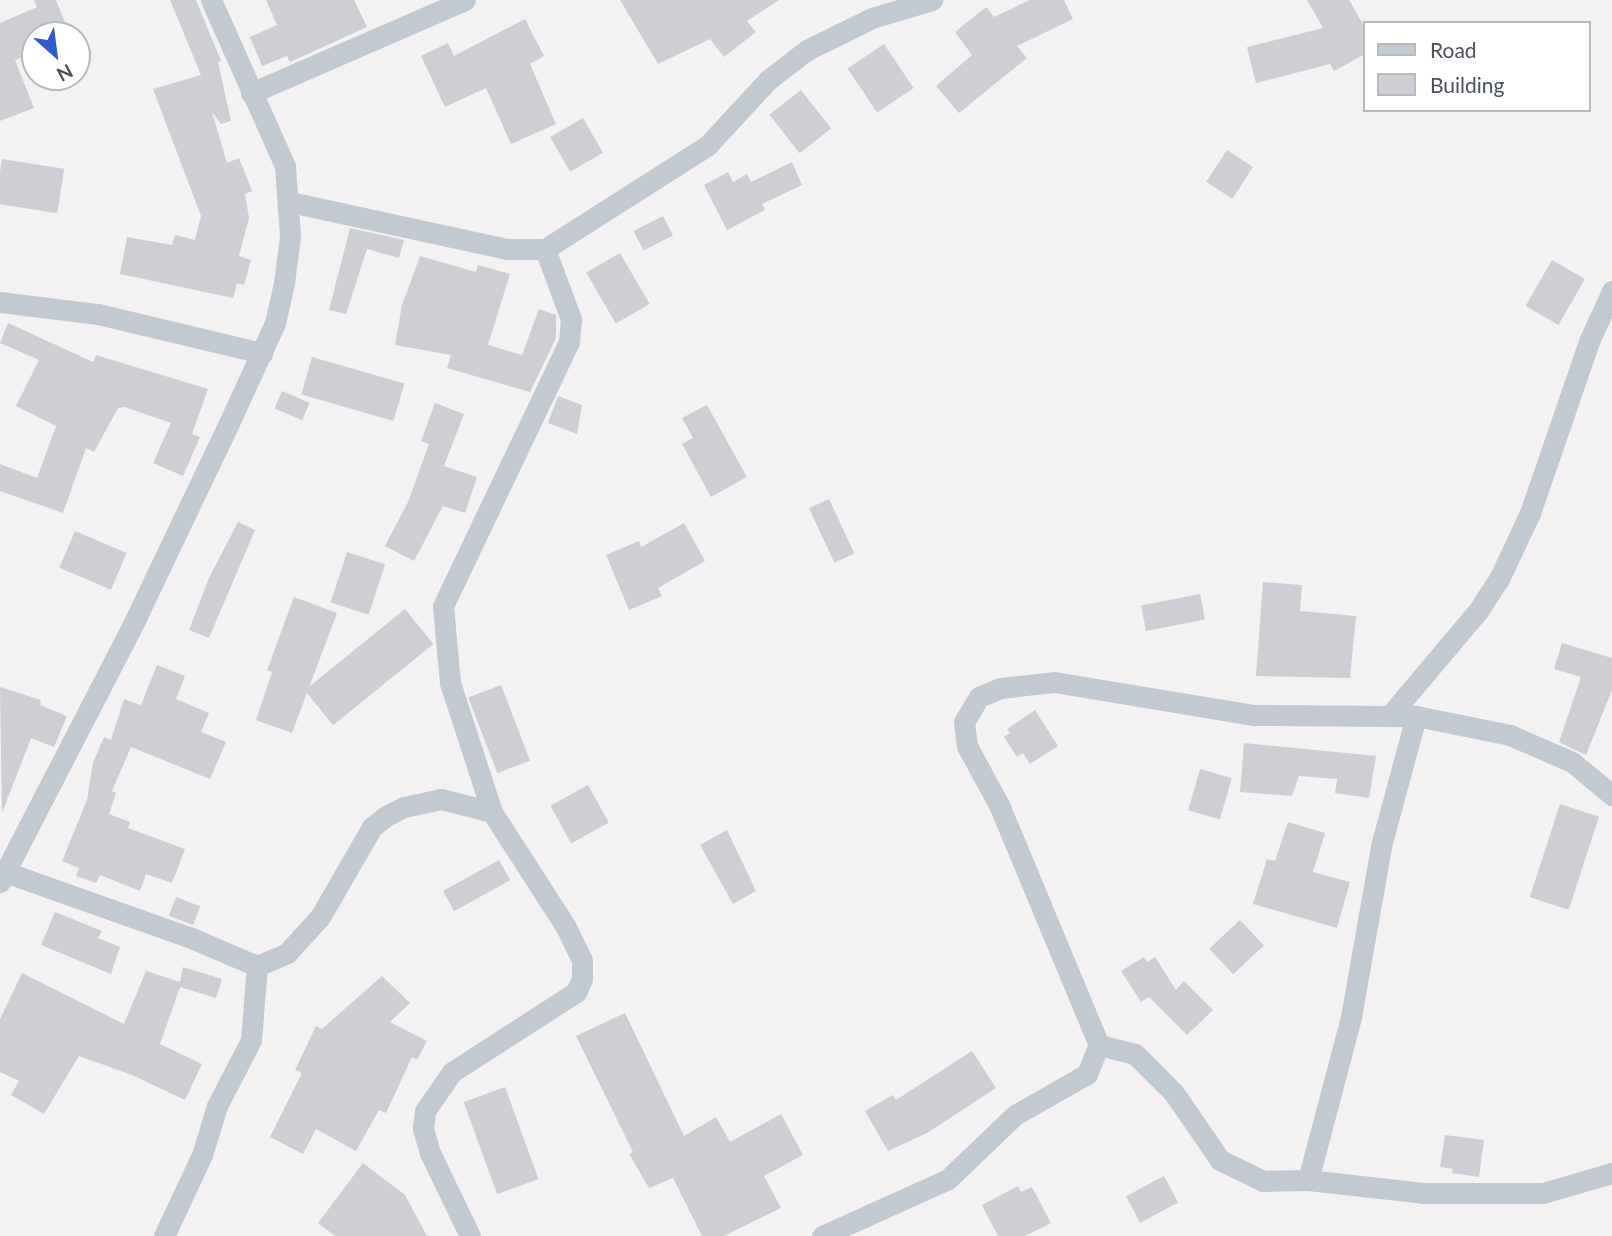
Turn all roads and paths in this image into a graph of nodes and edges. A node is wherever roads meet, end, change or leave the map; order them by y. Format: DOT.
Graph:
graph roads {
  1 [pos="211,0"];
  2 [pos="465,0"];
  3 [pos="932,0"];
  4 [pos="251,93"];
  5 [pos="290,202"];
  6 [pos="545,249"];
  7 [pos="1612,291"];
  8 [pos="0,302"];
  9 [pos="262,353"];
  10 [pos="1392,713"];
  11 [pos="1416,716"];
  12 [pos="1612,795"];
  13 [pos="492,812"];
  14 [pos="3,877"];
  15 [pos="257,966"];
  16 [pos="1099,1045"];
  17 [pos="1612,1173"];
  18 [pos="1308,1180"];
  19 [pos="164,1236"];
  20 [pos="470,1236"];
  21 [pos="822,1236"];
  1 -- 4 [label="street"];
  2 -- 4 [label="street"];
  3 -- 6 [label="street"];
  4 -- 5 [label="street"];
  5 -- 6 [label="street"];
  5 -- 9 [label="street"];
  6 -- 13 [label="street"];
  7 -- 10 [label="street"];
  8 -- 9 [label="street"];
  9 -- 14 [label="street"];
  10 -- 11 [label="street"];
  10 -- 16 [label="street"];
  11 -- 12 [label="street"];
  11 -- 18 [label="street"];
  13 -- 15 [label="street"];
  13 -- 20 [label="street"];
  14 -- 15 [label="street"];
  15 -- 19 [label="street"];
  16 -- 18 [label="street"];
  16 -- 21 [label="street"];
  17 -- 18 [label="street"];
}
